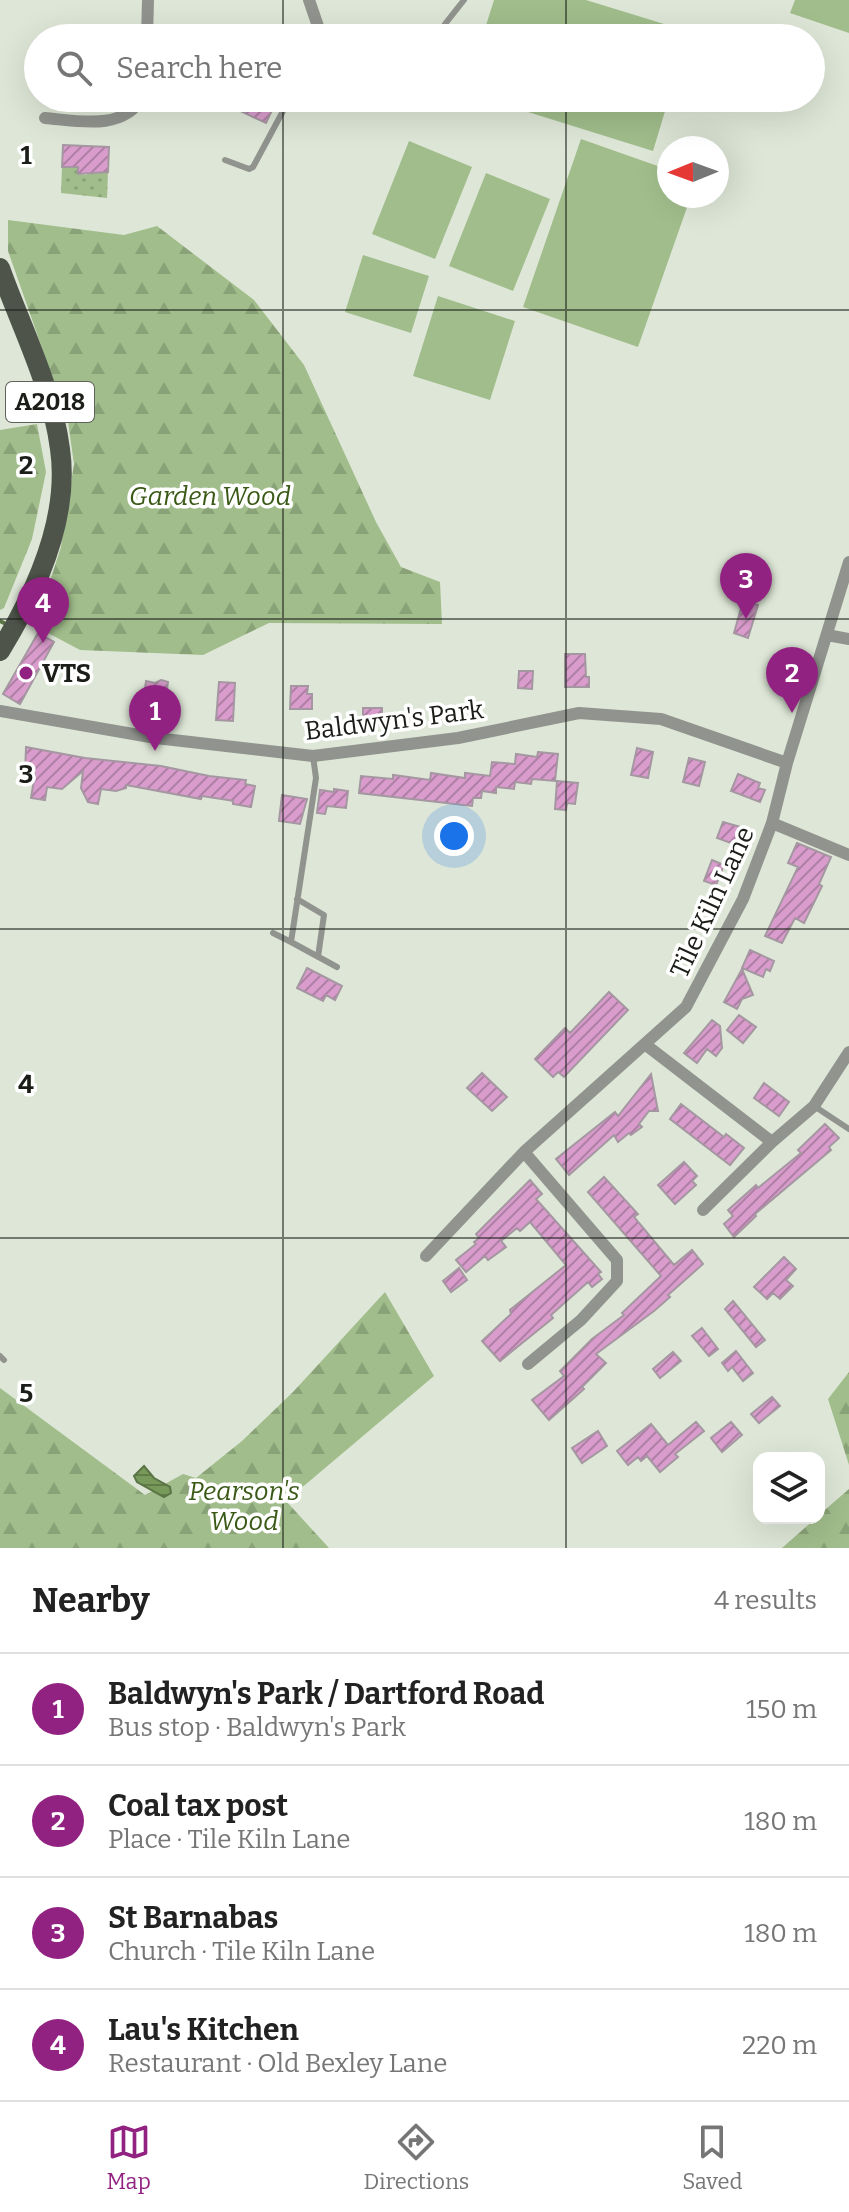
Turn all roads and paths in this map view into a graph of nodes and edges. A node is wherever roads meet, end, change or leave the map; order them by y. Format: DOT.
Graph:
graph roads {
  1 [pos="148,0"];
  2 [pos="309,0"];
  3 [pos="464,0"];
  4 [pos="147,24"];
  5 [pos="316,24"];
  6 [pos="445,24"];
  7 [pos="134,112"];
  8 [pos="282,112"];
  9 [pos="45,118"];
  10 [pos="225,160"];
  11 [pos="0,269"];
  12 [pos="849,562"];
  13 [pos="827,635"];
  14 [pos="849,639"];
  15 [pos="0,651"];
  16 [pos="0,711"];
  17 [pos="313,756"];
  18 [pos="787,763"];
  19 [pos="772,823"];
  20 [pos="849,855"];
  21 [pos="297,899"];
  22 [pos="273,933"];
  23 [pos="291,942"];
  24 [pos="318,957"];
  25 [pos="337,967"];
  26 [pos="646,1045"];
  27 [pos="849,1052"];
  28 [pos="814,1106"];
  29 [pos="849,1129"];
  30 [pos="772,1142"];
  31 [pos="524,1152"];
  32 [pos="703,1210"];
  33 [pos="426,1256"];
  34 [pos="528,1364"];
  1 -- 4 [label="street"];
  2 -- 5 [label="street"];
  3 -- 6 [label="lane"];
  7 -- 9 [label="street"];
  8 -- 10 [label="lane"];
  11 -- 15 [label="main road, A2018"];
  12 -- 13 [label="street, Tile Kiln Lane"];
  13 -- 14 [label="street"];
  13 -- 18 [label="street, Tile Kiln Lane"];
  16 -- 17 [label="street, Baldwyn's Park"];
  17 -- 18 [label="street, Baldwyn's Park"];
  17 -- 21 [label="lane"];
  18 -- 19 [label="street, Tile Kiln Lane"];
  19 -- 20 [label="street"];
  19 -- 26 [label="street, Tile Kiln Lane"];
  21 -- 23 [label="lane"];
  21 -- 24 [label="lane"];
  22 -- 23 [label="lane"];
  23 -- 24 [label="lane"];
  24 -- 25 [label="lane"];
  26 -- 30 [label="street"];
  26 -- 31 [label="street, Tile Kiln Lane"];
  27 -- 28 [label="street"];
  28 -- 29 [label="lane"];
  28 -- 30 [label="street"];
  30 -- 32 [label="street"];
  31 -- 33 [label="street, Tile Kiln Lane"];
  31 -- 34 [label="street"];
}
